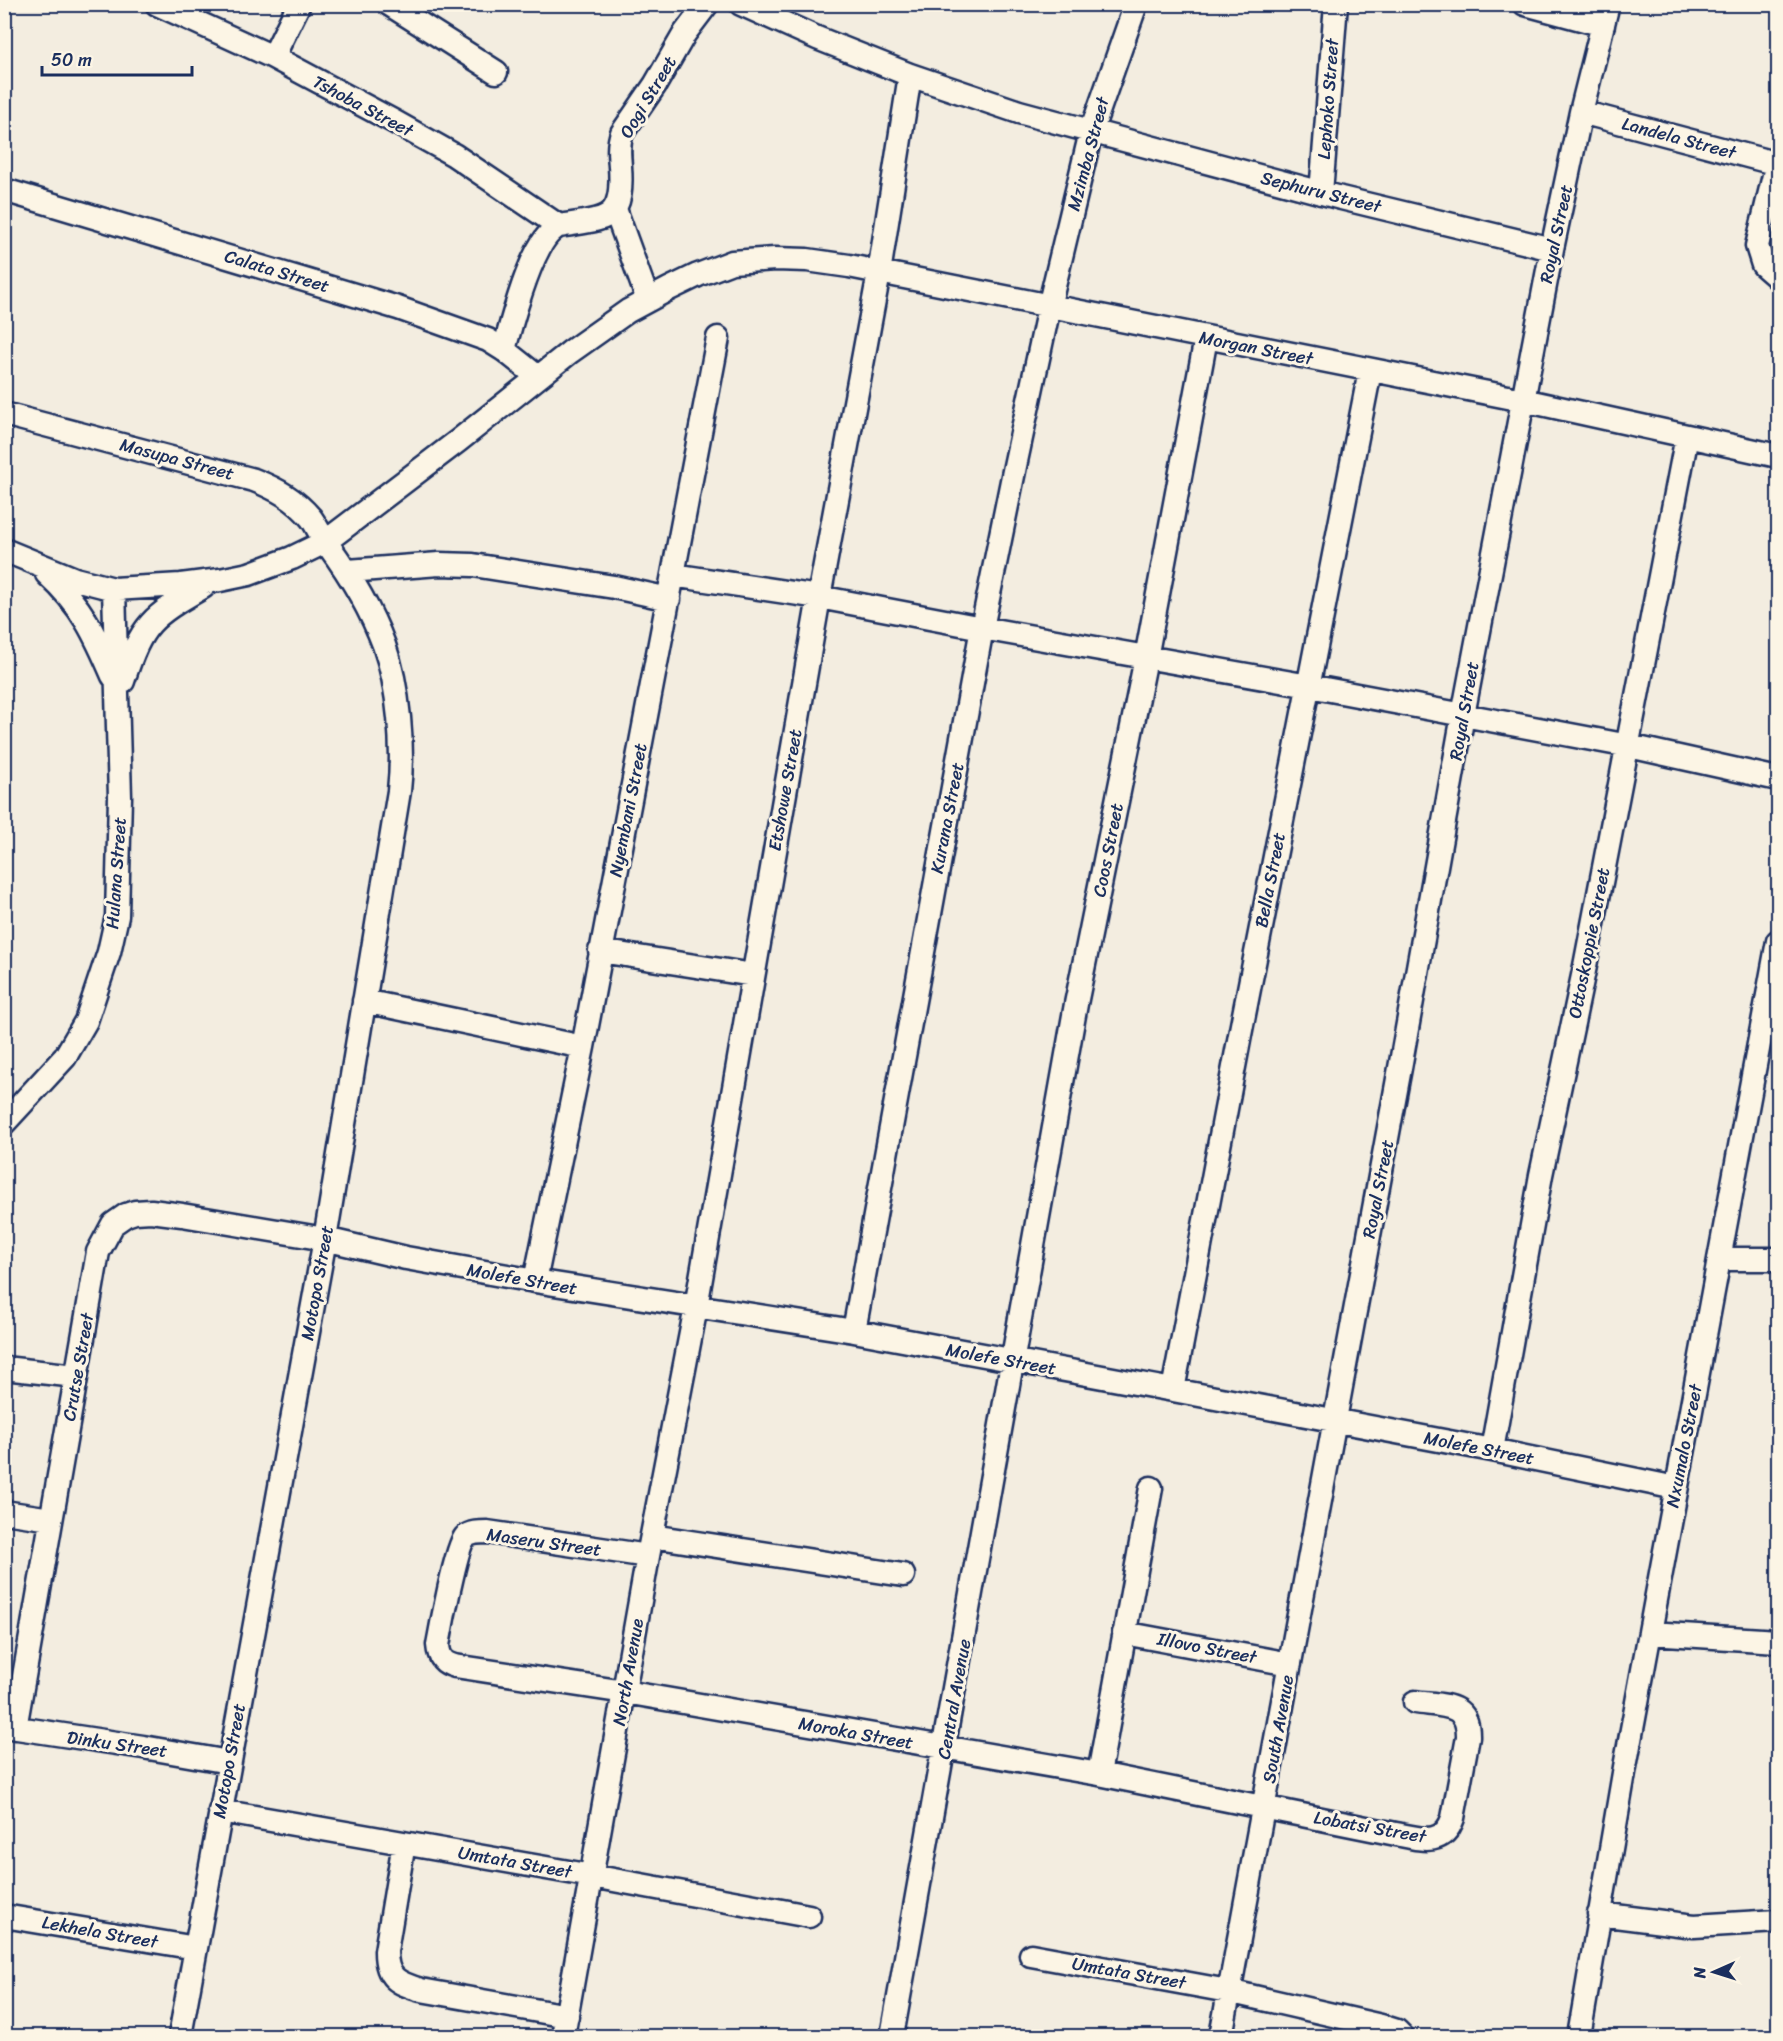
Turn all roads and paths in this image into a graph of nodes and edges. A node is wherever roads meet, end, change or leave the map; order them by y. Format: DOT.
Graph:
graph roads {
  1 [pos="157,4"];
  2 [pos="299,4"];
  3 [pos="389,4"];
  4 [pos="707,4"];
  5 [pos="741,4"];
  6 [pos="1136,4"];
  7 [pos="1336,4"];
  8 [pos="1526,4"];
  9 [pos="1605,15"];
  10 [pos="273,57"];
  11 [pos="496,72"];
  12 [pos="910,75"];
  13 [pos="1581,112"];
  14 [pos="1090,132"];
  15 [pos="1778,164"];
  16 [pos="4,190"];
  17 [pos="1321,193"];
  18 [pos="615,209"];
  19 [pos="559,226"];
  20 [pos="1552,249"];
  21 [pos="879,273"];
  22 [pos="1779,278"];
  23 [pos="648,300"];
  24 [pos="1049,307"];
  25 [pos="718,338"];
  26 [pos="1206,338"];
  27 [pos="504,350"];
  28 [pos="1370,371"];
  29 [pos="538,377"];
  30 [pos="1523,400"];
  31 [pos="4,414"];
  32 [pos="1688,436"];
  33 [pos="1779,456"];
  34 [pos="326,542"];
  35 [pos="4,550"];
  36 [pos="35,563"];
  37 [pos="348,572"];
  38 [pos="673,575"];
  39 [pos="212,582"];
  40 [pos="114,589"];
  41 [pos="819,597"];
  42 [pos="669,599"];
  43 [pos="982,628"];
  44 [pos="1146,658"];
  45 [pos="1309,686"];
  46 [pos="118,692"];
  47 [pos="1462,715"];
  48 [pos="1629,746"];
  49 [pos="1779,779"];
  50 [pos="1779,940"];
  51 [pos="600,951"];
  52 [pos="753,975"];
  53 [pos="1774,983"];
  54 [pos="364,1001"];
  55 [pos="583,1047"];
  56 [pos="4,1123"];
  57 [pos="325,1239"];
  58 [pos="1719,1259"];
  59 [pos="1779,1259"];
  60 [pos="535,1281"];
  61 [pos="696,1307"];
  62 [pos="854,1331"];
  63 [pos="1014,1362"];
  64 [pos="4,1368"];
  65 [pos="76,1376"];
  66 [pos="1173,1390"];
  67 [pos="1335,1421"];
  68 [pos="1492,1450"];
  69 [pos="1151,1488"];
  70 [pos="1676,1488"];
  71 [pos="4,1512"];
  72 [pos="51,1519"];
  73 [pos="650,1546"];
  74 [pos="903,1575"];
  75 [pos="1124,1633"];
  76 [pos="1650,1633"];
  77 [pos="1779,1641"];
  78 [pos="1290,1664"];
  79 [pos="625,1692"];
  80 [pos="1415,1702"];
  81 [pos="10,1727"];
  82 [pos="945,1749"];
  83 [pos="229,1762"];
  84 [pos="1099,1774"];
  85 [pos="1264,1807"];
  86 [pos="220,1811"];
  87 [pos="404,1843"];
  88 [pos="592,1876"];
  89 [pos="1599,1914"];
  90 [pos="4,1916"];
  91 [pos="809,1916"];
  92 [pos="1779,1921"];
  93 [pos="196,1948"];
  94 [pos="1031,1955"];
  95 [pos="1228,1991"];
  96 [pos="565,2026"];
  97 [pos="180,2037"];
  98 [pos="892,2037"];
  99 [pos="1221,2037"];
  100 [pos="1402,2037"];
  101 [pos="1579,2037"];
  1 -- 10 [label="street, Tshoba Street"];
  2 -- 10 [label="street"];
  3 -- 11 [label="street"];
  4 -- 18 [label="street, Oogi Street"];
  5 -- 12 [label="street, Sephuru Street"];
  6 -- 14 [label="street, Mzimba Street"];
  7 -- 17 [label="street, Lephoko Street"];
  8 -- 9 [label="street"];
  9 -- 13 [label="street, Royal Street"];
  10 -- 19 [label="street, Tshoba Street"];
  12 -- 14 [label="street, Sephuru Street"];
  12 -- 21 [label="street, Etshowe Street"];
  13 -- 15 [label="street, Landela Street"];
  13 -- 20 [label="street, Royal Street"];
  14 -- 17 [label="street, Sephuru Street"];
  14 -- 24 [label="street, Mzimba Street"];
  15 -- 22 [label="street, Landela Street"];
  16 -- 27 [label="street, Calata Street"];
  17 -- 20 [label="street, Sephuru Street"];
  18 -- 19 [label="street"];
  18 -- 23 [label="street, Oogi Street"];
  19 -- 27 [label="street"];
  20 -- 30 [label="street, Royal Street"];
  21 -- 23 [label="street, Morgan Street"];
  21 -- 24 [label="street, Morgan Street"];
  21 -- 41 [label="street, Etshowe Street"];
  23 -- 29 [label="street, Morgan Street"];
  24 -- 26 [label="street, Morgan Street"];
  24 -- 43 [label="street, Kurana Street"];
  25 -- 38 [label="street, Nyembani Street"];
  26 -- 28 [label="street, Morgan Street"];
  26 -- 44 [label="street, Coos Street"];
  27 -- 29 [label="street, Calata Street"];
  28 -- 30 [label="street, Morgan Street"];
  28 -- 45 [label="street, Bella Street"];
  29 -- 34 [label="street, Morgan Street"];
  30 -- 32 [label="street, Morgan Street"];
  30 -- 47 [label="street, Royal Street"];
  31 -- 34 [label="street, Masupa Street"];
  32 -- 33 [label="street, Morgan Street"];
  32 -- 48 [label="street, Ottoskoppie Street"];
  34 -- 37 [label="street, Motopo Street"];
  34 -- 39 [label="street, Morgan Street"];
  35 -- 36 [label="street"];
  36 -- 40 [label="street"];
  36 -- 46 [label="street"];
  37 -- 42 [label="street"];
  37 -- 54 [label="street, Motopo Street"];
  38 -- 41 [label="street"];
  38 -- 42 [label="street, Nyembani Street"];
  39 -- 40 [label="street"];
  39 -- 46 [label="street"];
  40 -- 46 [label="street, Hulana Street"];
  41 -- 43 [label="street"];
  41 -- 52 [label="street, Etshowe Street"];
  42 -- 51 [label="street, Nyembani Street"];
  43 -- 44 [label="street"];
  43 -- 62 [label="street, Kurana Street"];
  44 -- 45 [label="street"];
  44 -- 63 [label="street, Coos Street"];
  45 -- 47 [label="street"];
  45 -- 66 [label="street, Bella Street"];
  46 -- 56 [label="street, Hulana Street"];
  47 -- 48 [label="street"];
  47 -- 67 [label="street, Royal Street"];
  48 -- 49 [label="street"];
  48 -- 68 [label="street, Ottoskoppie Street"];
  50 -- 53 [label="street, Nxumalo Street"];
  51 -- 52 [label="street"];
  51 -- 55 [label="street, Nyembani Street"];
  52 -- 61 [label="street, Etshowe Street"];
  53 -- 58 [label="street, Nxumalo Street"];
  54 -- 55 [label="street"];
  54 -- 57 [label="street, Motopo Street"];
  55 -- 60 [label="street, Nyembani Street"];
  57 -- 60 [label="street, Molefe Street"];
  57 -- 65 [label="street, Crutse Street"];
  57 -- 83 [label="street, Motopo Street"];
  58 -- 59 [label="street"];
  58 -- 70 [label="street, Nxumalo Street"];
  60 -- 61 [label="street, Molefe Street"];
  61 -- 62 [label="street, Molefe Street"];
  61 -- 73 [label="street, North Avenue"];
  62 -- 63 [label="street, Molefe Street"];
  63 -- 66 [label="street, Molefe Street"];
  63 -- 82 [label="street, Central Avenue"];
  64 -- 65 [label="street"];
  65 -- 72 [label="street, Crutse Street"];
  66 -- 67 [label="street, Molefe Street"];
  67 -- 68 [label="street, Molefe Street"];
  67 -- 78 [label="street, South Avenue"];
  68 -- 70 [label="street, Molefe Street"];
  69 -- 75 [label="street"];
  70 -- 76 [label="street, Nxumalo Street"];
  71 -- 72 [label="street"];
  72 -- 81 [label="street, Crutse Street"];
  73 -- 74 [label="street"];
  73 -- 79 [label="street, North Avenue"];
  73 -- 79 [label="street, Maseru Street"];
  75 -- 78 [label="street, Illovo Street"];
  75 -- 84 [label="street"];
  76 -- 77 [label="street"];
  76 -- 89 [label="street, Nxumalo Street"];
  78 -- 85 [label="street, South Avenue"];
  79 -- 82 [label="street, Moroka Street"];
  79 -- 88 [label="street, North Avenue"];
  80 -- 85 [label="street, Lobatsi Street"];
  81 -- 83 [label="street, Dinku Street"];
  82 -- 84 [label="street, Moroka Street"];
  82 -- 98 [label="street, Central Avenue"];
  83 -- 86 [label="street, Motopo Street"];
  84 -- 85 [label="street, Moroka Street"];
  85 -- 95 [label="street, South Avenue"];
  86 -- 87 [label="street, Umtata Street"];
  86 -- 93 [label="street, Motopo Street"];
  87 -- 88 [label="street, Umtata Street"];
  87 -- 96 [label="street"];
  88 -- 91 [label="street, Umtata Street"];
  88 -- 96 [label="street, North Avenue"];
  89 -- 92 [label="street"];
  89 -- 101 [label="street, Nxumalo Street"];
  90 -- 93 [label="street, Lekhela Street"];
  93 -- 97 [label="street, Motopo Street"];
  94 -- 95 [label="street, Umtata Street"];
  95 -- 99 [label="street, South Avenue"];
  95 -- 100 [label="street"];
}
